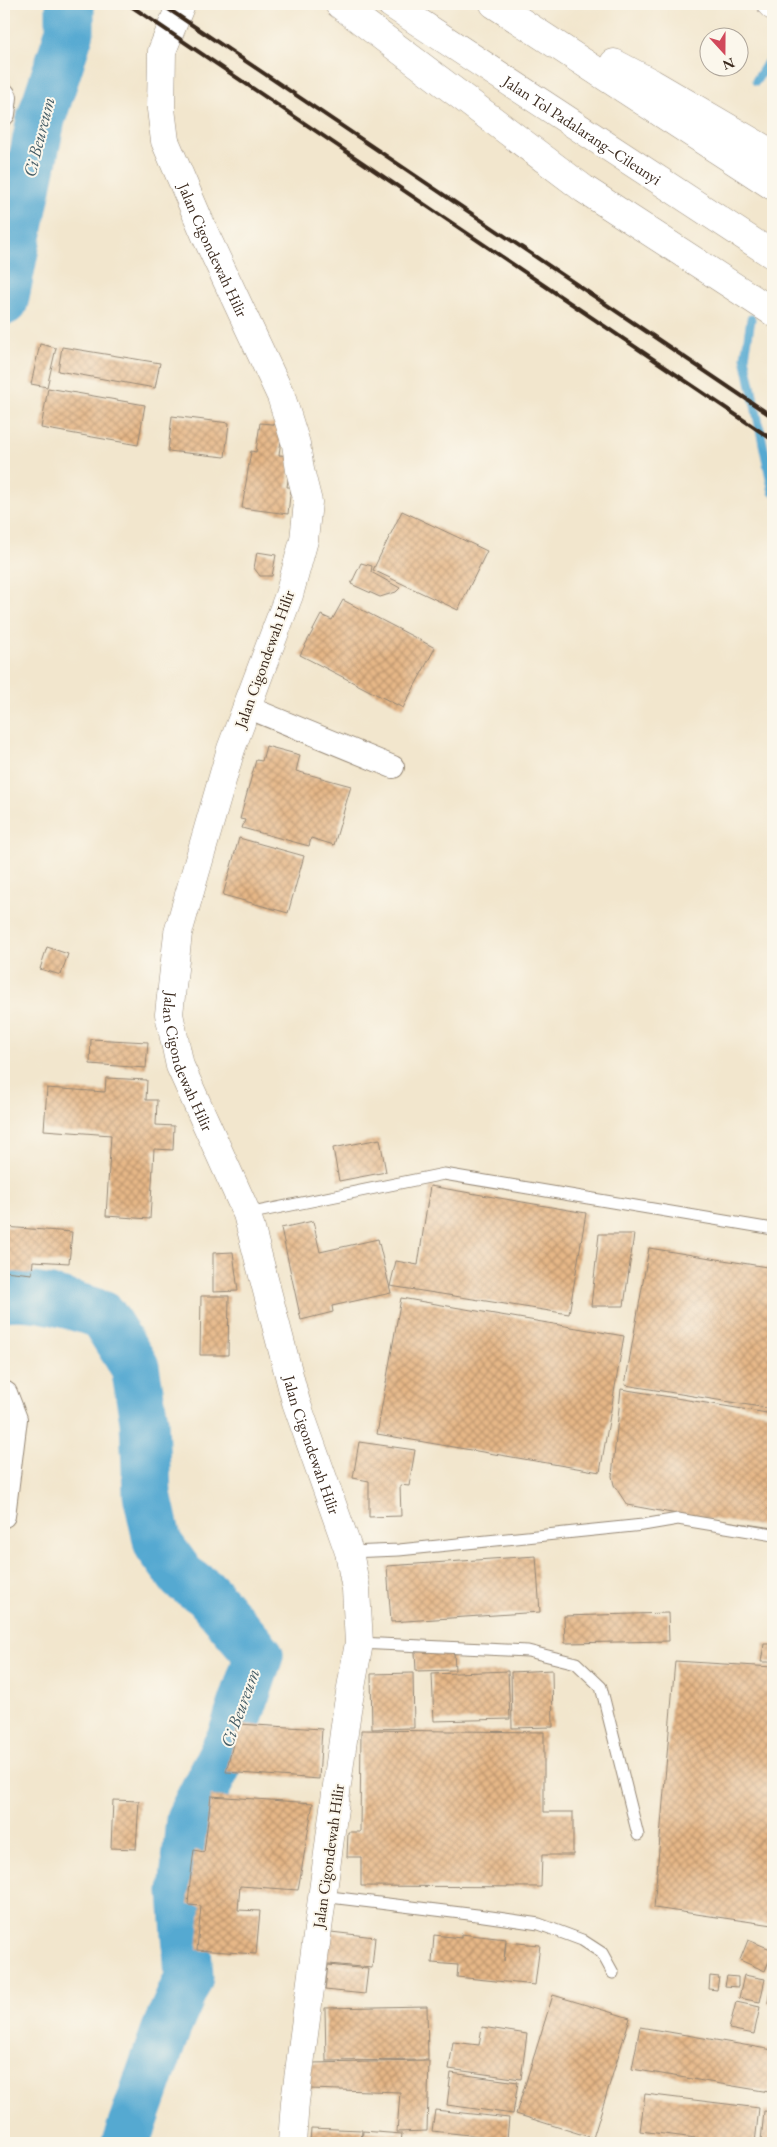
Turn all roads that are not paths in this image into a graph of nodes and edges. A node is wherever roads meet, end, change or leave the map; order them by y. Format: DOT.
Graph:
graph roads {
  1 [pos="182,4"];
  2 [pos="339,4"];
  3 [pos="391,4"];
  4 [pos="494,4"];
  5 [pos="499,4"];
  6 [pos="4,94"];
  7 [pos="4,114"];
  8 [pos="773,154"];
  9 [pos="773,186"];
  10 [pos="773,255"];
  11 [pos="773,312"];
  12 [pos="246,707"];
  13 [pos="393,767"];
  14 [pos="247,1214"];
  15 [pos="773,1229"];
  16 [pos="4,1392"];
  17 [pos="4,1516"];
  18 [pos="773,1535"];
  19 [pos="349,1552"];
  20 [pos="359,1642"];
  21 [pos="638,1835"];
  22 [pos="322,1896"];
  23 [pos="613,1973"];
  24 [pos="292,2143"];
  1 -- 12 [label="main road, Jalan Cigondewah Hilir"];
  2 -- 11 [label="main road"];
  3 -- 10 [label="main road, Jalan Tol Padalarang–Cileunyi"];
  4 -- 9 [label="main road"];
  5 -- 8 [label="main road"];
  6 -- 7 [label="street"];
  12 -- 13 [label="street"];
  12 -- 14 [label="main road, Jalan Cigondewah Hilir"];
  14 -- 15 [label="lane"];
  14 -- 19 [label="main road, Jalan Cigondewah Hilir"];
  16 -- 17 [label="street"];
  18 -- 19 [label="lane"];
  19 -- 20 [label="main road, Jalan Cigondewah Hilir"];
  20 -- 21 [label="lane"];
  20 -- 22 [label="main road, Jalan Cigondewah Hilir"];
  22 -- 23 [label="lane"];
  22 -- 24 [label="main road, Jalan Cigondewah Hilir"];
}
